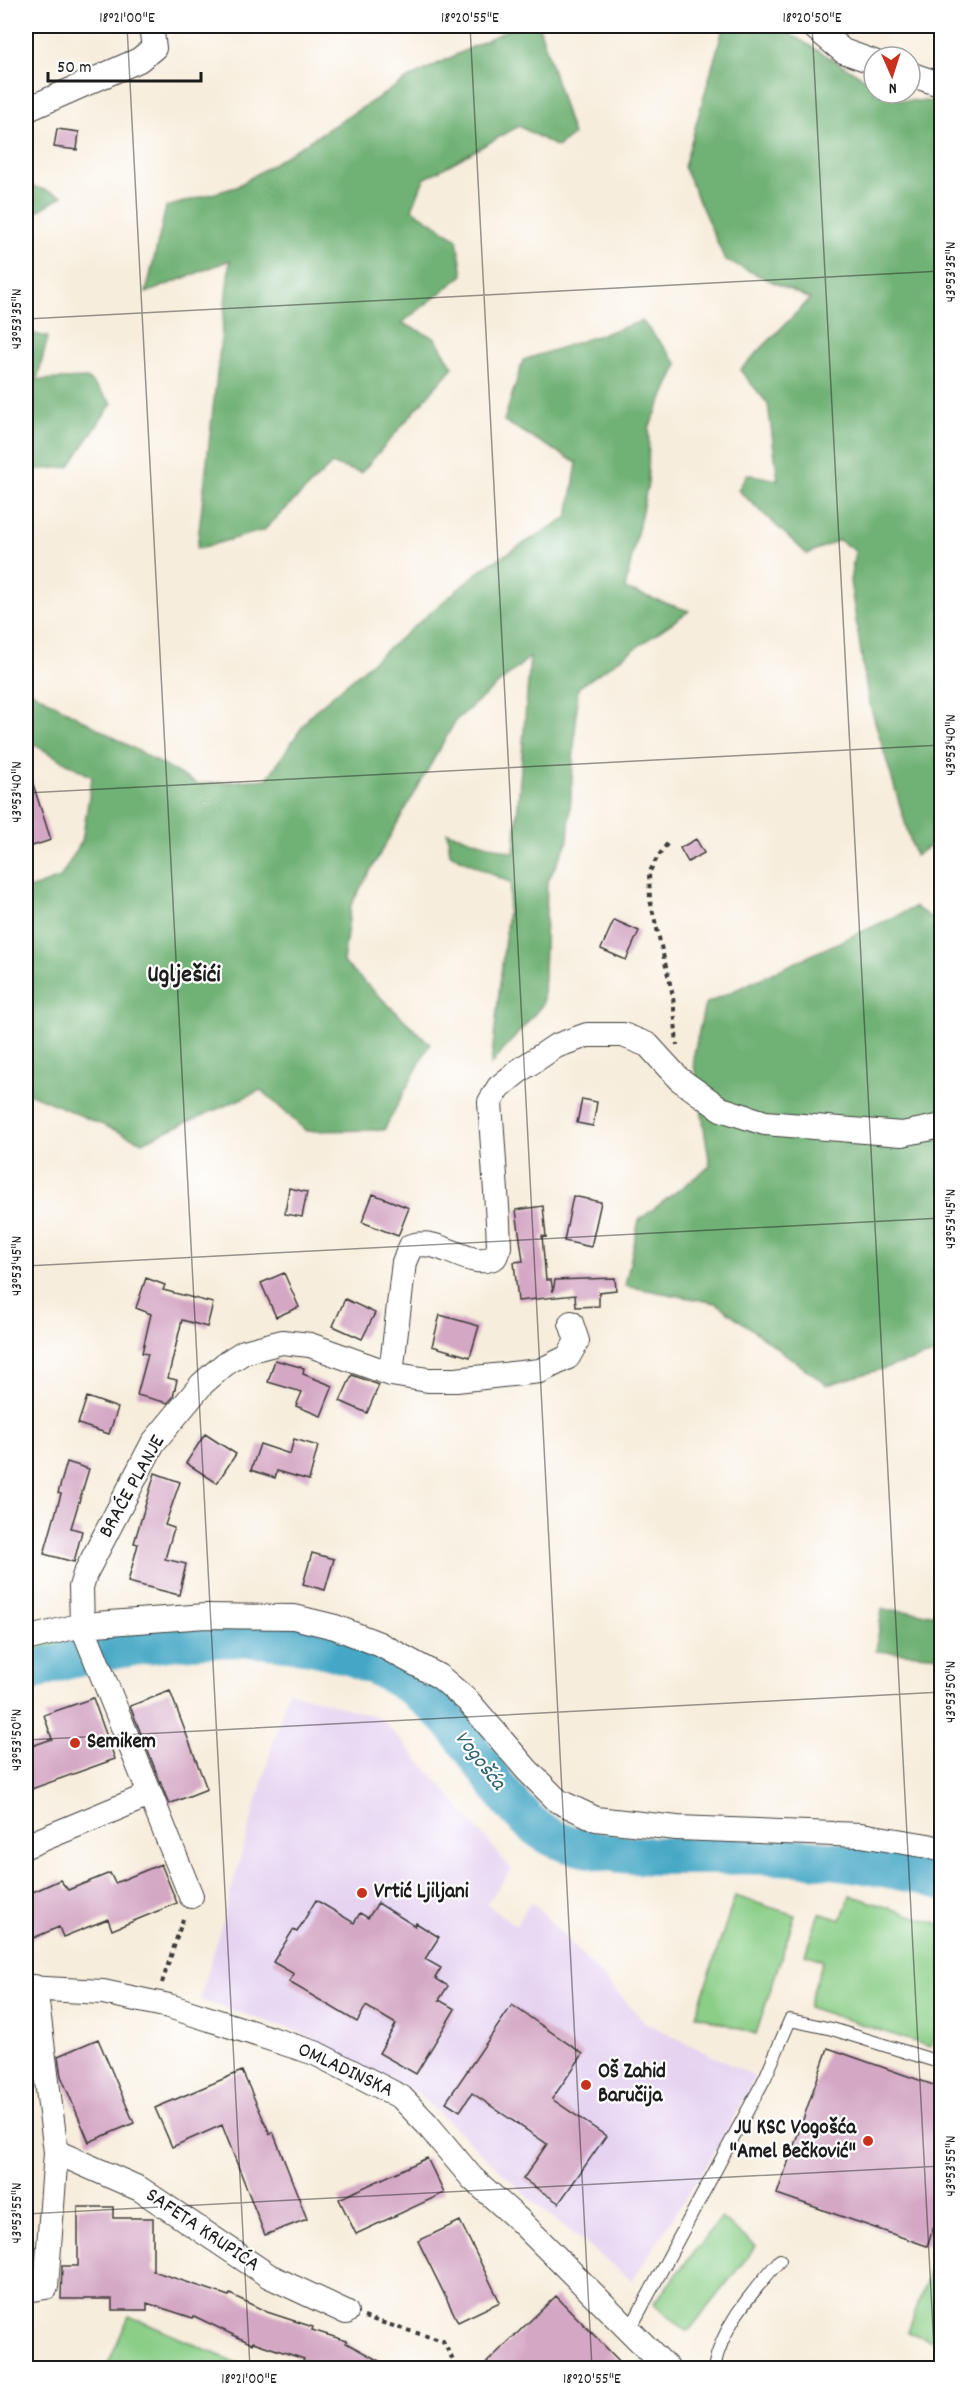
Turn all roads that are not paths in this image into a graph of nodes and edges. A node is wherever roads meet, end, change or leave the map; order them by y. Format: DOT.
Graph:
graph roads {
  1 [pos="151,26"];
  2 [pos="813,26"];
  3 [pos="862,58"];
  4 [pos="922,78"];
  5 [pos="942,85"];
  6 [pos="26,110"];
  7 [pos="942,1126"];
  8 [pos="571,1323"];
  9 [pos="391,1374"];
  10 [pos="86,1633"];
  11 [pos="26,1640"];
  12 [pos="149,1795"];
  13 [pos="26,1846"];
  14 [pos="942,1850"];
  15 [pos="191,1896"];
  16 [pos="30,1987"];
  17 [pos="942,2062"];
  18 [pos="56,2152"];
  19 [pos="780,2260"];
  20 [pos="36,2289"];
  21 [pos="346,2312"];
  22 [pos="629,2331"];
  23 [pos="667,2368"];
  24 [pos="714,2368"];
  1 -- 6 [label="street"];
  2 -- 3 [label="street"];
  4 -- 5 [label="street"];
  7 -- 9 [label="street"];
  8 -- 9 [label="street, BRAĆE PLANJE"];
  9 -- 10 [label="street, BRAĆE PLANJE"];
  10 -- 11 [label="street"];
  10 -- 12 [label="street"];
  10 -- 14 [label="street"];
  12 -- 13 [label="street"];
  12 -- 15 [label="street"];
  16 -- 18 [label="street"];
  16 -- 22 [label="street, OMLADINSKA"];
  17 -- 22 [label="lane"];
  18 -- 20 [label="street"];
  18 -- 21 [label="street, SAFETA KRUPIĆA"];
  19 -- 24 [label="lane"];
  22 -- 23 [label="street, OMLADINSKA"];
}
